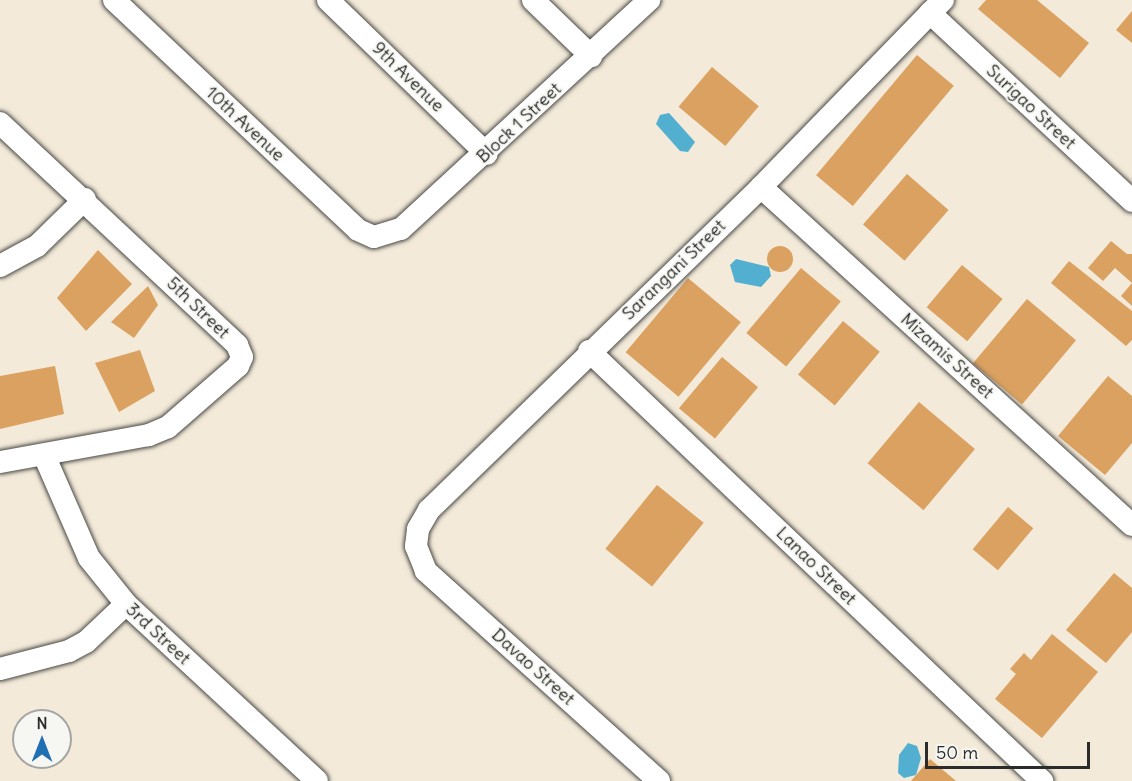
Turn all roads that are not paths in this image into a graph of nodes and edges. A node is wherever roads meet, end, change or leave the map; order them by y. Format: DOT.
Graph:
graph roads {
  1 [pos="114,0"];
  2 [pos="328,0"];
  3 [pos="533,0"];
  4 [pos="649,0"];
  5 [pos="937,6"];
  6 [pos="591,56"];
  7 [pos="0,123"];
  8 [pos="487,154"];
  9 [pos="761,187"];
  10 [pos="85,199"];
  11 [pos="1132,201"];
  12 [pos="382,236"];
  13 [pos="0,266"];
  14 [pos="590,351"];
  15 [pos="44,455"];
  16 [pos="0,462"];
  17 [pos="1132,525"];
  18 [pos="416,546"];
  19 [pos="126,604"];
  20 [pos="0,669"];
  21 [pos="308,778"];
  22 [pos="659,781"];
  23 [pos="1042,781"];
  1 -- 12 [label="street, 10th Avenue"];
  2 -- 8 [label="street, 9th Avenue"];
  3 -- 6 [label="street"];
  4 -- 6 [label="street, Block 1 Street"];
  5 -- 9 [label="street, Sarangani Street"];
  5 -- 11 [label="street, Surigao Street"];
  6 -- 8 [label="street, Block 1 Street"];
  7 -- 10 [label="street, 5th Street"];
  8 -- 12 [label="street, Block 1 Street"];
  9 -- 14 [label="street, Sarangani Street"];
  9 -- 17 [label="street, Mizamis Street"];
  10 -- 13 [label="street"];
  10 -- 15 [label="street, 5th Street"];
  14 -- 18 [label="street, Sarangani Street"];
  14 -- 23 [label="street, Lanao Street"];
  15 -- 16 [label="street, 5th Street"];
  15 -- 19 [label="street, 3rd Street"];
  18 -- 22 [label="street, Davao Street"];
  19 -- 20 [label="street"];
  19 -- 21 [label="street, 3rd Street"];
}
